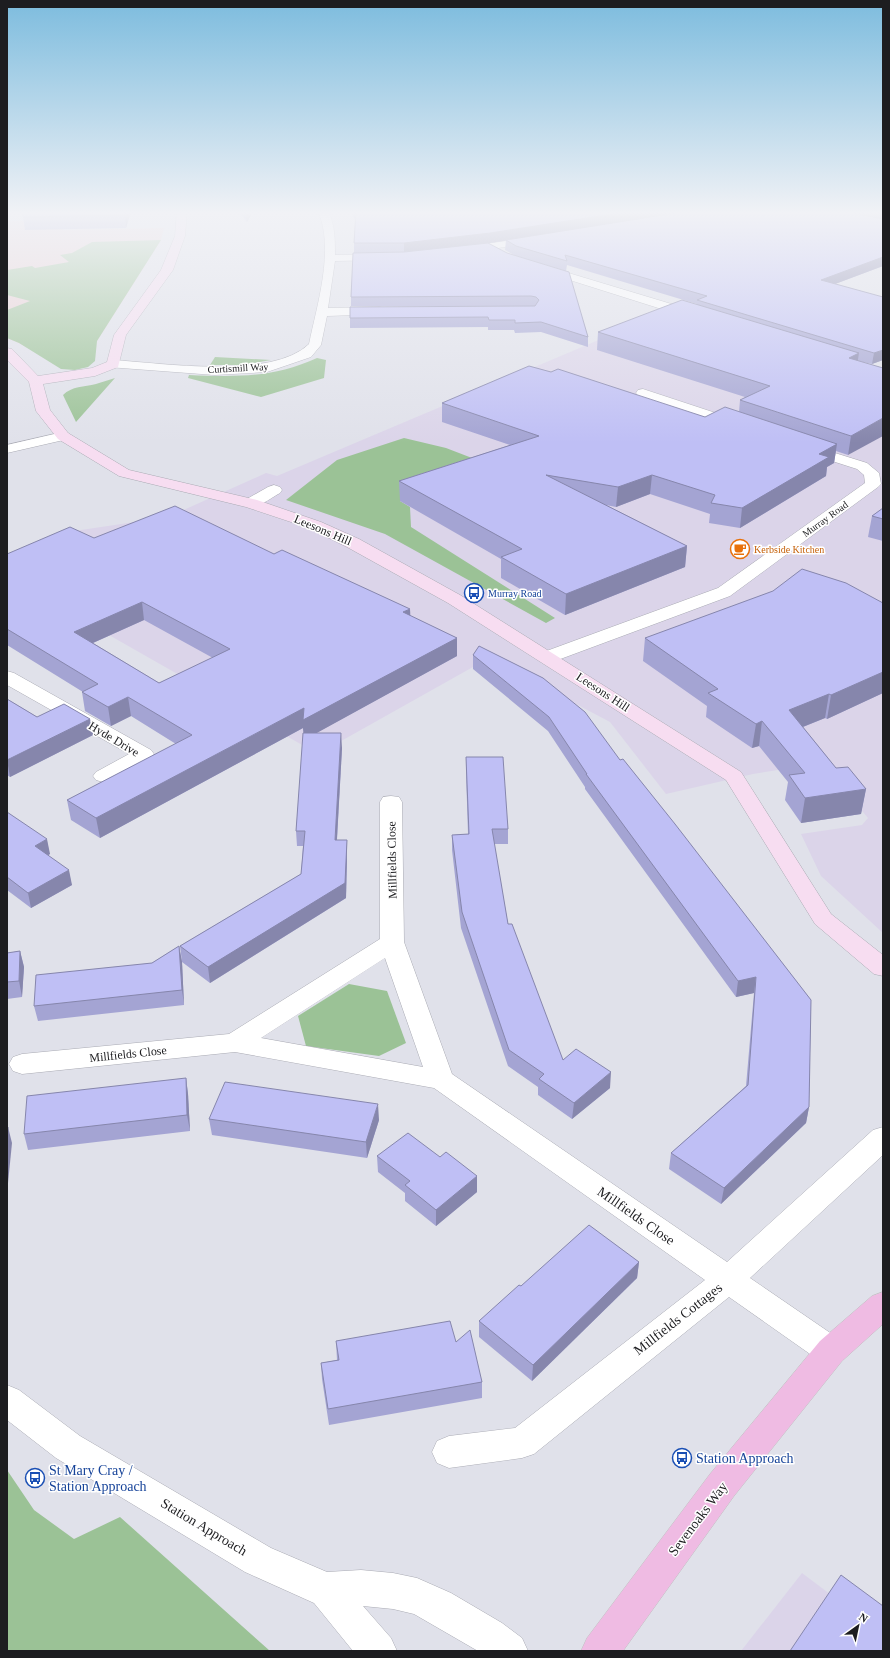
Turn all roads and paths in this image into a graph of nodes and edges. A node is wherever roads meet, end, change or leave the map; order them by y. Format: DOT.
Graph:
graph roads {
  1 [pos="154,288"];
  2 [pos="325,288"];
  3 [pos="607,288"];
  4 [pos="391,311"];
  5 [pos="321,312"];
  6 [pos="707,319"];
  7 [pos="7,352"];
  8 [pos="114,364"];
  9 [pos="35,381"];
  10 [pos="643,393"];
  11 [pos="749,428"];
  12 [pos="63,436"];
  13 [pos="794,443"];
  14 [pos="7,450"];
  15 [pos="274,490"];
  16 [pos="251,503"];
  17 [pos="548,658"];
  18 [pos="7,677"];
  19 [pos="103,776"];
  20 [pos="391,802"];
  21 [pos="392,942"];
  22 [pos="883,968"];
  23 [pos="235,1044"];
  24 [pos="22,1064"];
  25 [pos="441,1080"];
  26 [pos="883,1138"];
  27 [pos="728,1280"];
  28 [pos="883,1305"];
  29 [pos="831,1351"];
  30 [pos="7,1400"];
  31 [pos="449,1452"];
  32 [pos="328,1590"];
  33 [pos="378,1651"];
  34 [pos="509,1651"];
  35 [pos="600,1651"];
  1 -- 8 [label="street"];
  2 -- 5 [label="street, Curtismill Way"];
  3 -- 6 [label="street"];
  4 -- 5 [label="street"];
  5 -- 8 [label="street, Curtismill Way"];
  7 -- 9 [label="street, Leesons Hill"];
  8 -- 9 [label="street"];
  9 -- 12 [label="street, Leesons Hill"];
  10 -- 11 [label="street"];
  12 -- 14 [label="street"];
  12 -- 16 [label="street, Leesons Hill"];
  13 -- 17 [label="street, Murray Road"];
  15 -- 16 [label="street"];
  16 -- 17 [label="street, Leesons Hill"];
  17 -- 22 [label="street, Leesons Hill"];
  18 -- 19 [label="street, Hyde Drive"];
  20 -- 21 [label="street, Millfields Close"];
  21 -- 23 [label="street, Millfields Close"];
  21 -- 25 [label="street, Millfields Close"];
  23 -- 24 [label="street, Millfields Close"];
  23 -- 25 [label="street, Millfields Close"];
  25 -- 27 [label="street, Millfields Close"];
  26 -- 27 [label="street, Millfields Cottages"];
  27 -- 29 [label="street, Millfields Close"];
  27 -- 31 [label="street, Millfields Cottages"];
  28 -- 29 [label="main road, Sevenoaks Way"];
  29 -- 35 [label="main road, Sevenoaks Way"];
  30 -- 32 [label="street, Station Approach"];
  32 -- 33 [label="street, Station Approach"];
  32 -- 34 [label="street, Station Approach"];
}
